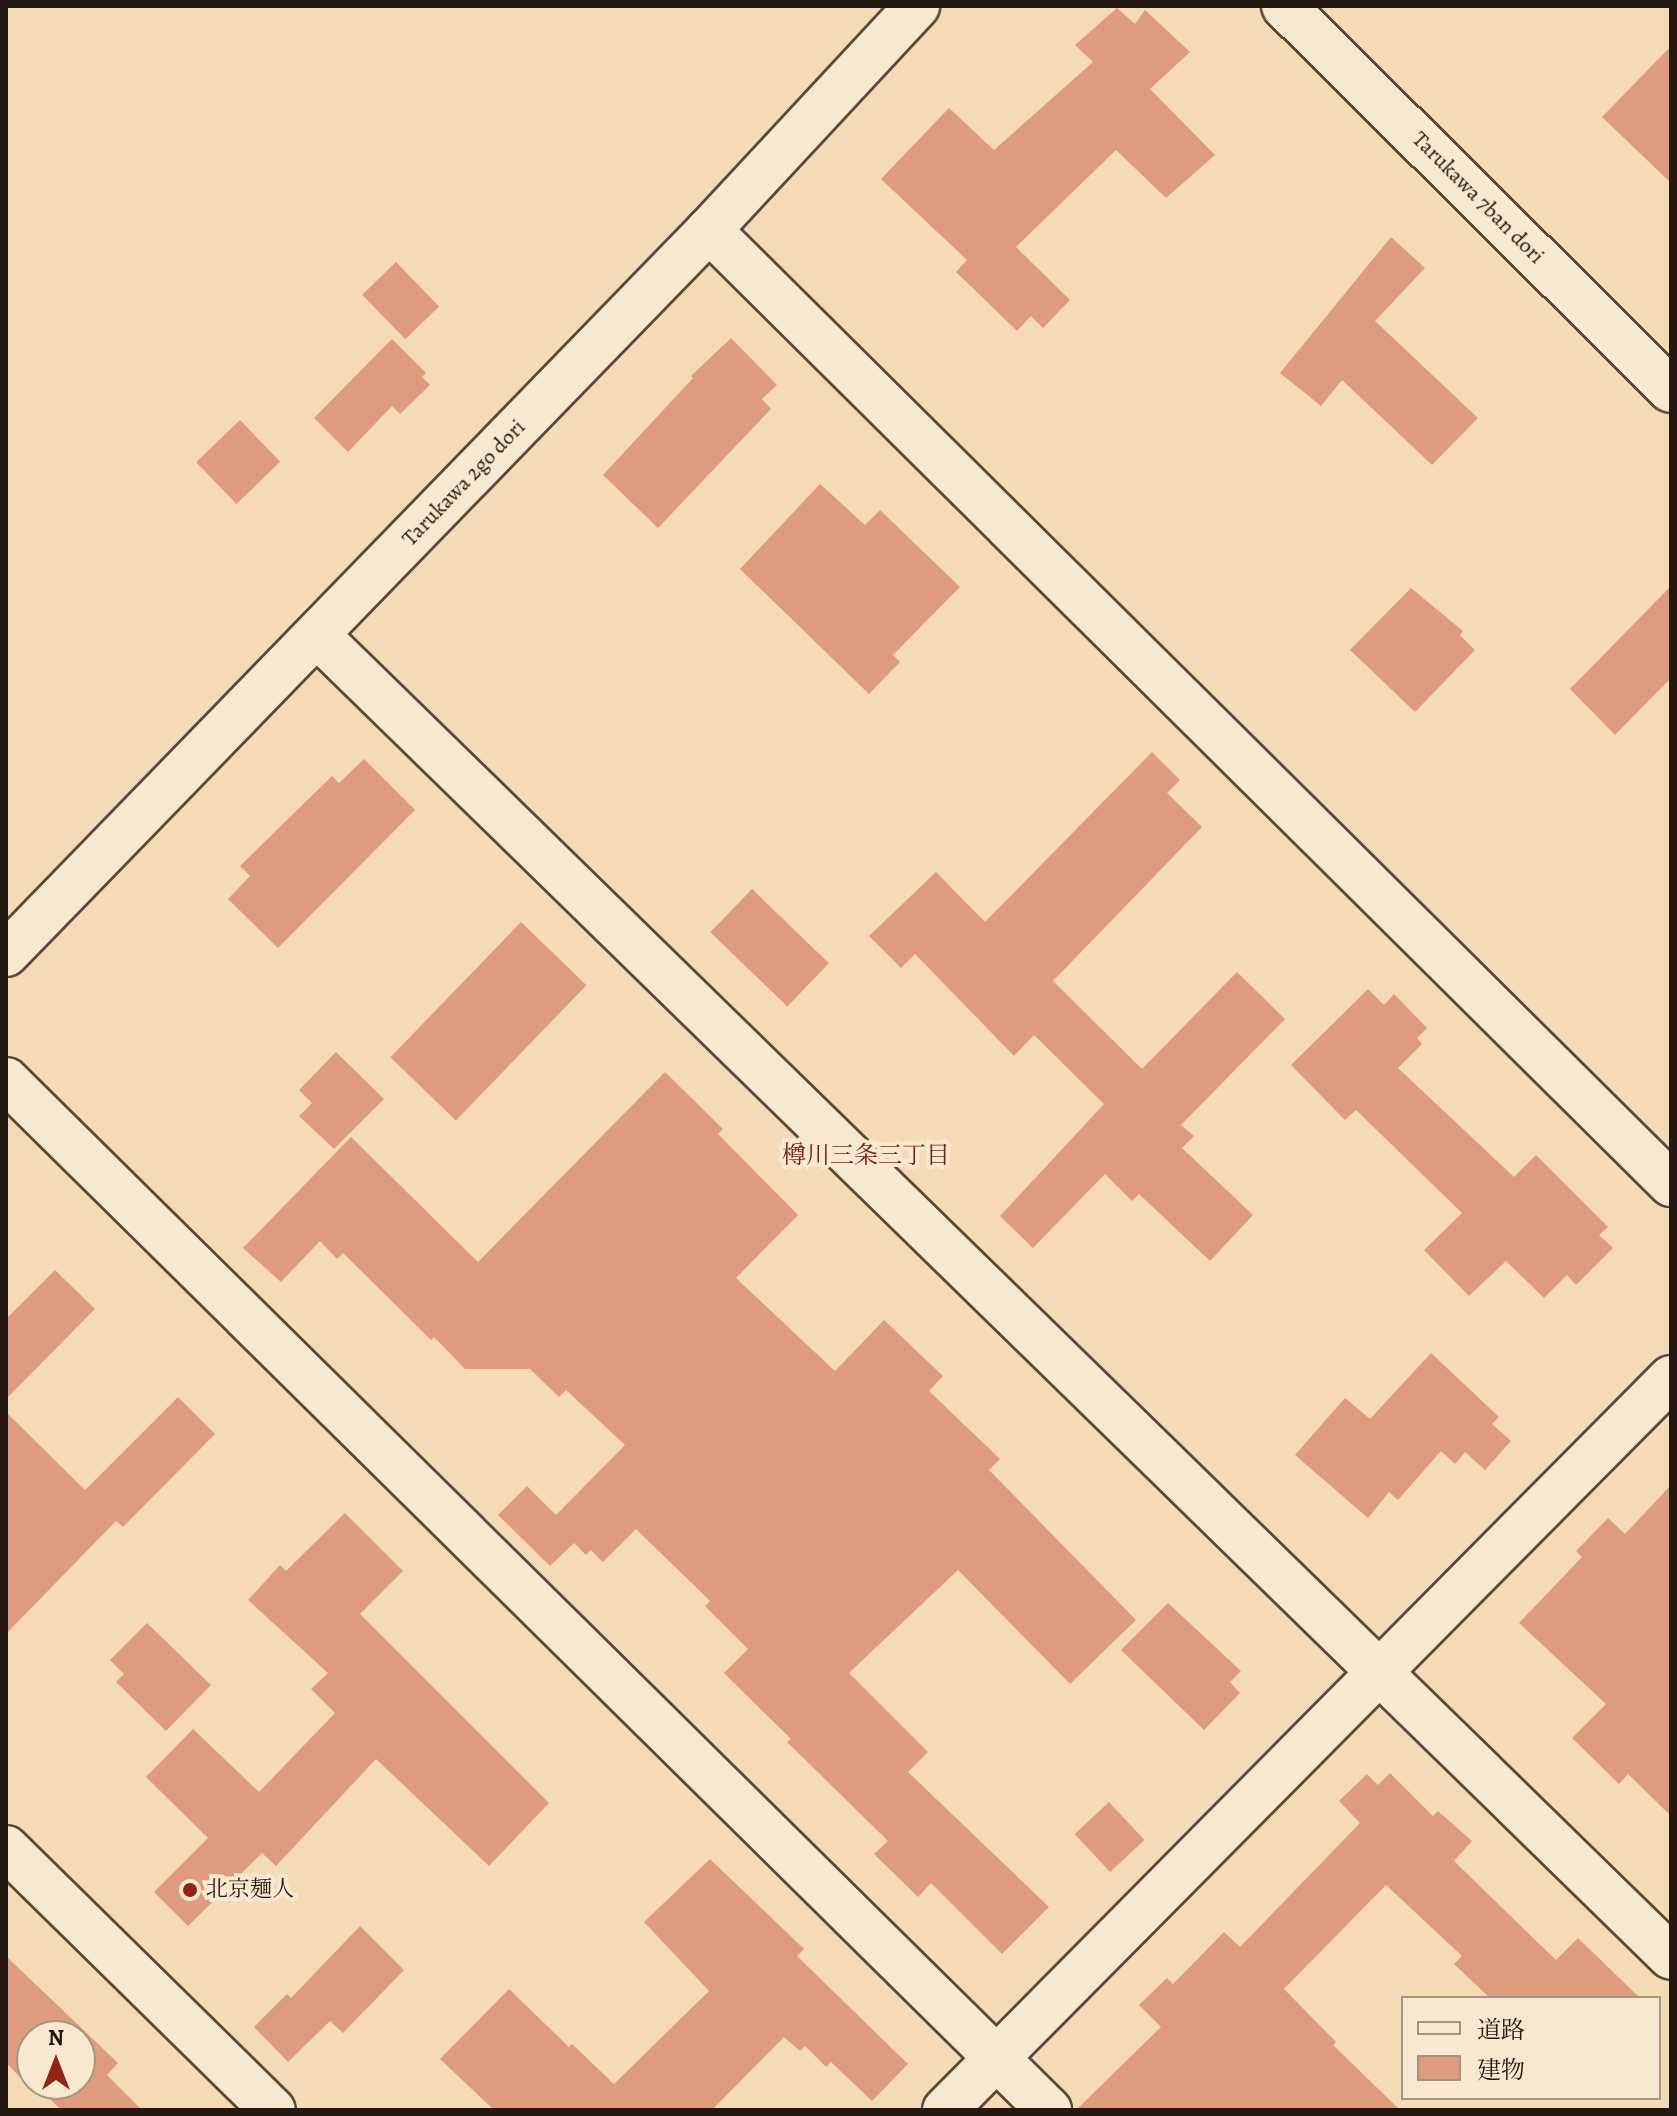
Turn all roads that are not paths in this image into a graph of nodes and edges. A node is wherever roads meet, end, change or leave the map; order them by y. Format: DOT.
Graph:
graph roads {
  1 [pos="917,6"];
  2 [pos="1284,6"];
  3 [pos="709,230"];
  4 [pos="1671,390"];
  5 [pos="317,635"];
  6 [pos="6,954"];
  7 [pos="6,1080"];
  8 [pos="1671,1184"];
  9 [pos="1671,1378"];
  10 [pos="1380,1672"];
  11 [pos="6,1848"];
  12 [pos="1671,1957"];
  13 [pos="997,2057"];
  14 [pos="273,2110"];
  15 [pos="945,2110"];
  16 [pos="1049,2110"];
  1 -- 3 [label="street, Tarukawa 2go dori"];
  2 -- 4 [label="street, Tarukawa 7ban dori"];
  3 -- 5 [label="street, Tarukawa 2go dori"];
  3 -- 8 [label="street"];
  5 -- 6 [label="street, Tarukawa 2go dori"];
  5 -- 10 [label="street"];
  7 -- 13 [label="street"];
  9 -- 10 [label="street"];
  10 -- 12 [label="street"];
  10 -- 13 [label="street"];
  11 -- 14 [label="street"];
  13 -- 15 [label="street"];
  13 -- 16 [label="street"];
}
